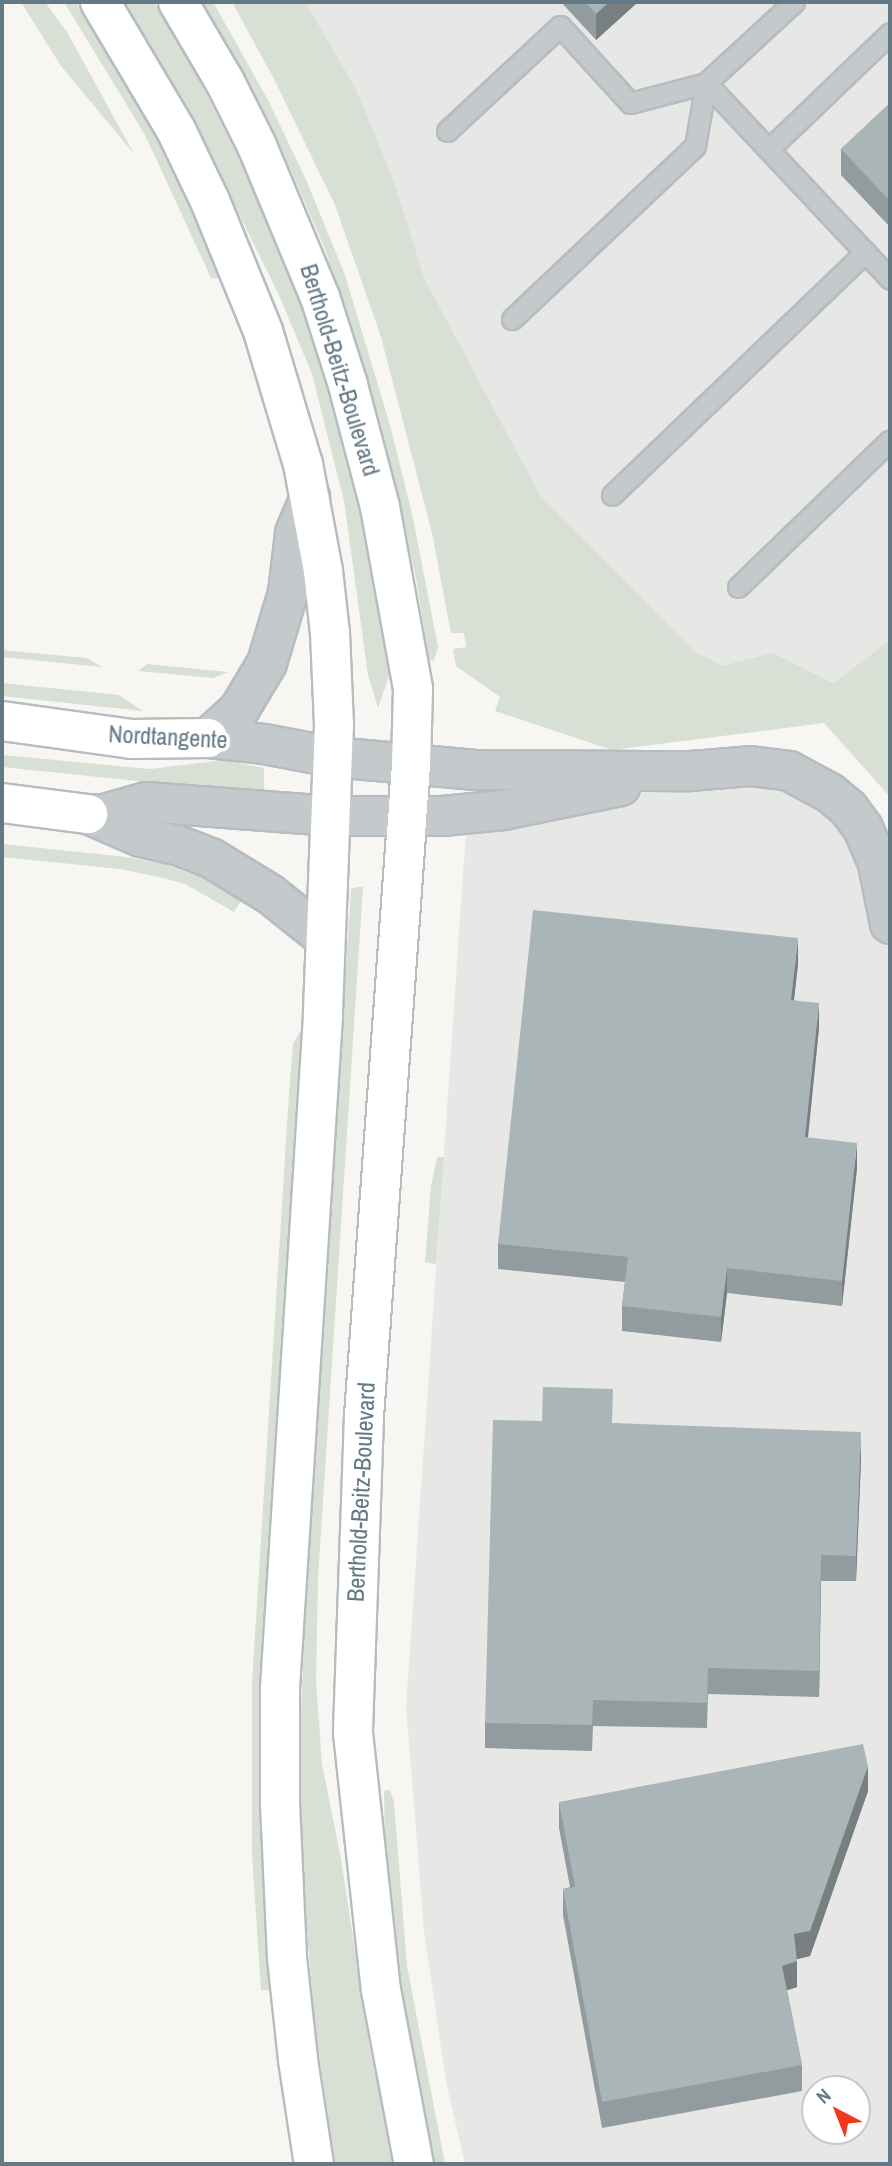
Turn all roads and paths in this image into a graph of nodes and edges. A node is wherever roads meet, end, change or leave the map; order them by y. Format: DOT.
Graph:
graph roads {
  1 [pos="100,2"];
  2 [pos="178,2"];
  3 [pos="794,2"];
  4 [pos="890,33"];
  5 [pos="706,83"];
  6 [pos="447,131"];
  7 [pos="770,148"];
  8 [pos="865,252"];
  9 [pos="890,279"];
  10 [pos="512,319"];
  11 [pos="890,440"];
  12 [pos="306,481"];
  13 [pos="612,495"];
  14 [pos="738,587"];
  15 [pos="2,721"];
  16 [pos="208,738"];
  17 [pos="333,757"];
  18 [pos="411,765"];
  19 [pos="691,771"];
  20 [pos="2,803"];
  21 [pos="88,814"];
  22 [pos="331,816"];
  23 [pos="407,817"];
  24 [pos="890,924"];
  25 [pos="325,938"];
  26 [pos="314,2164"];
  27 [pos="414,2164"];
  1 -- 12 [label="main road"];
  2 -- 18 [label="main road, Berthold-Beitz-Boulevard"];
  3 -- 5 [label="lane"];
  4 -- 7 [label="lane"];
  5 -- 6 [label="lane"];
  5 -- 7 [label="lane"];
  5 -- 10 [label="lane"];
  7 -- 8 [label="lane"];
  8 -- 9 [label="lane"];
  8 -- 13 [label="lane"];
  11 -- 14 [label="lane"];
  12 -- 16 [label="street"];
  12 -- 17 [label="main road"];
  15 -- 16 [label="main road, Nordtangente"];
  16 -- 17 [label="street, Nordtangente"];
  17 -- 18 [label="street"];
  17 -- 22 [label="main road"];
  18 -- 19 [label="street"];
  18 -- 23 [label="main road, Berthold-Beitz-Boulevard"];
  19 -- 23 [label="street"];
  19 -- 24 [label="street"];
  20 -- 21 [label="main road"];
  21 -- 22 [label="street"];
  21 -- 25 [label="street"];
  22 -- 23 [label="street"];
  22 -- 25 [label="main road"];
  23 -- 27 [label="main road, Berthold-Beitz-Boulevard"];
  25 -- 26 [label="main road"];
}
